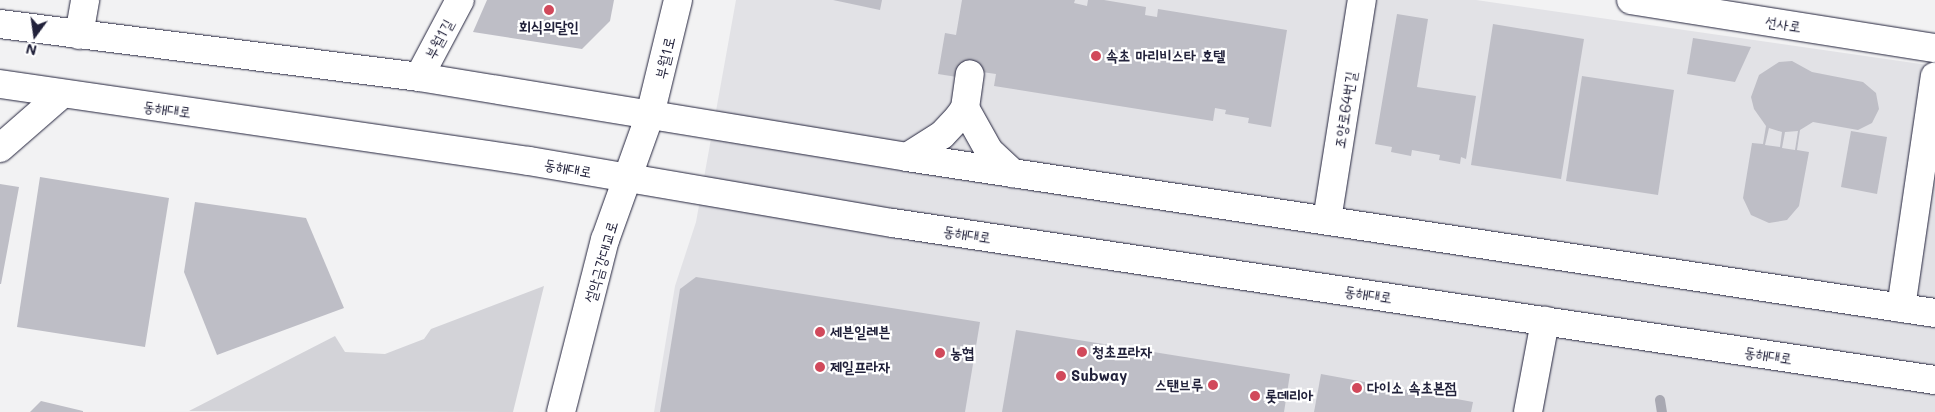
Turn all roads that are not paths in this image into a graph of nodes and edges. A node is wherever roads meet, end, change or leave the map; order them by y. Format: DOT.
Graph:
graph roads {
  1 [pos="85,0"];
  2 [pos="460,0"];
  3 [pos="678,0"];
  4 [pos="1362,0"];
  5 [pos="1631,0"];
  6 [pos="0,24"];
  7 [pos="79,35"];
  8 [pos="1935,48"];
  9 [pos="970,74"];
  10 [pos="1935,76"];
  11 [pos="419,77"];
  12 [pos="0,84"];
  13 [pos="62,94"];
  14 [pos="965,108"];
  15 [pos="650,114"];
  16 [pos="0,148"];
  17 [pos="908,157"];
  18 [pos="1013,173"];
  19 [pos="628,179"];
  20 [pos="1328,220"];
  21 [pos="1901,308"];
  22 [pos="1935,313"];
  23 [pos="1545,322"];
  24 [pos="1935,380"];
  25 [pos="561,412"];
  26 [pos="1528,412"];
  1 -- 7 [label="main road"];
  2 -- 11 [label="main road, 부월1길"];
  3 -- 15 [label="main road, 부월1로"];
  4 -- 20 [label="main road, 조양로64번길"];
  5 -- 8 [label="main road, 선사로"];
  6 -- 7 [label="main road"];
  7 -- 11 [label="main road"];
  9 -- 14 [label="main road"];
  10 -- 21 [label="main road"];
  11 -- 15 [label="main road"];
  12 -- 13 [label="main road, 동해대로"];
  13 -- 16 [label="main road"];
  13 -- 19 [label="main road, 동해대로"];
  14 -- 17 [label="main road"];
  14 -- 18 [label="main road"];
  15 -- 17 [label="main road"];
  15 -- 19 [label="main road, 설악금강대교로"];
  17 -- 18 [label="main road"];
  18 -- 20 [label="main road"];
  19 -- 23 [label="main road, 동해대로"];
  19 -- 25 [label="main road, 설악금강대교로"];
  20 -- 21 [label="main road"];
  21 -- 22 [label="main road"];
  23 -- 24 [label="main road, 동해대로"];
  23 -- 26 [label="main road"];
}
